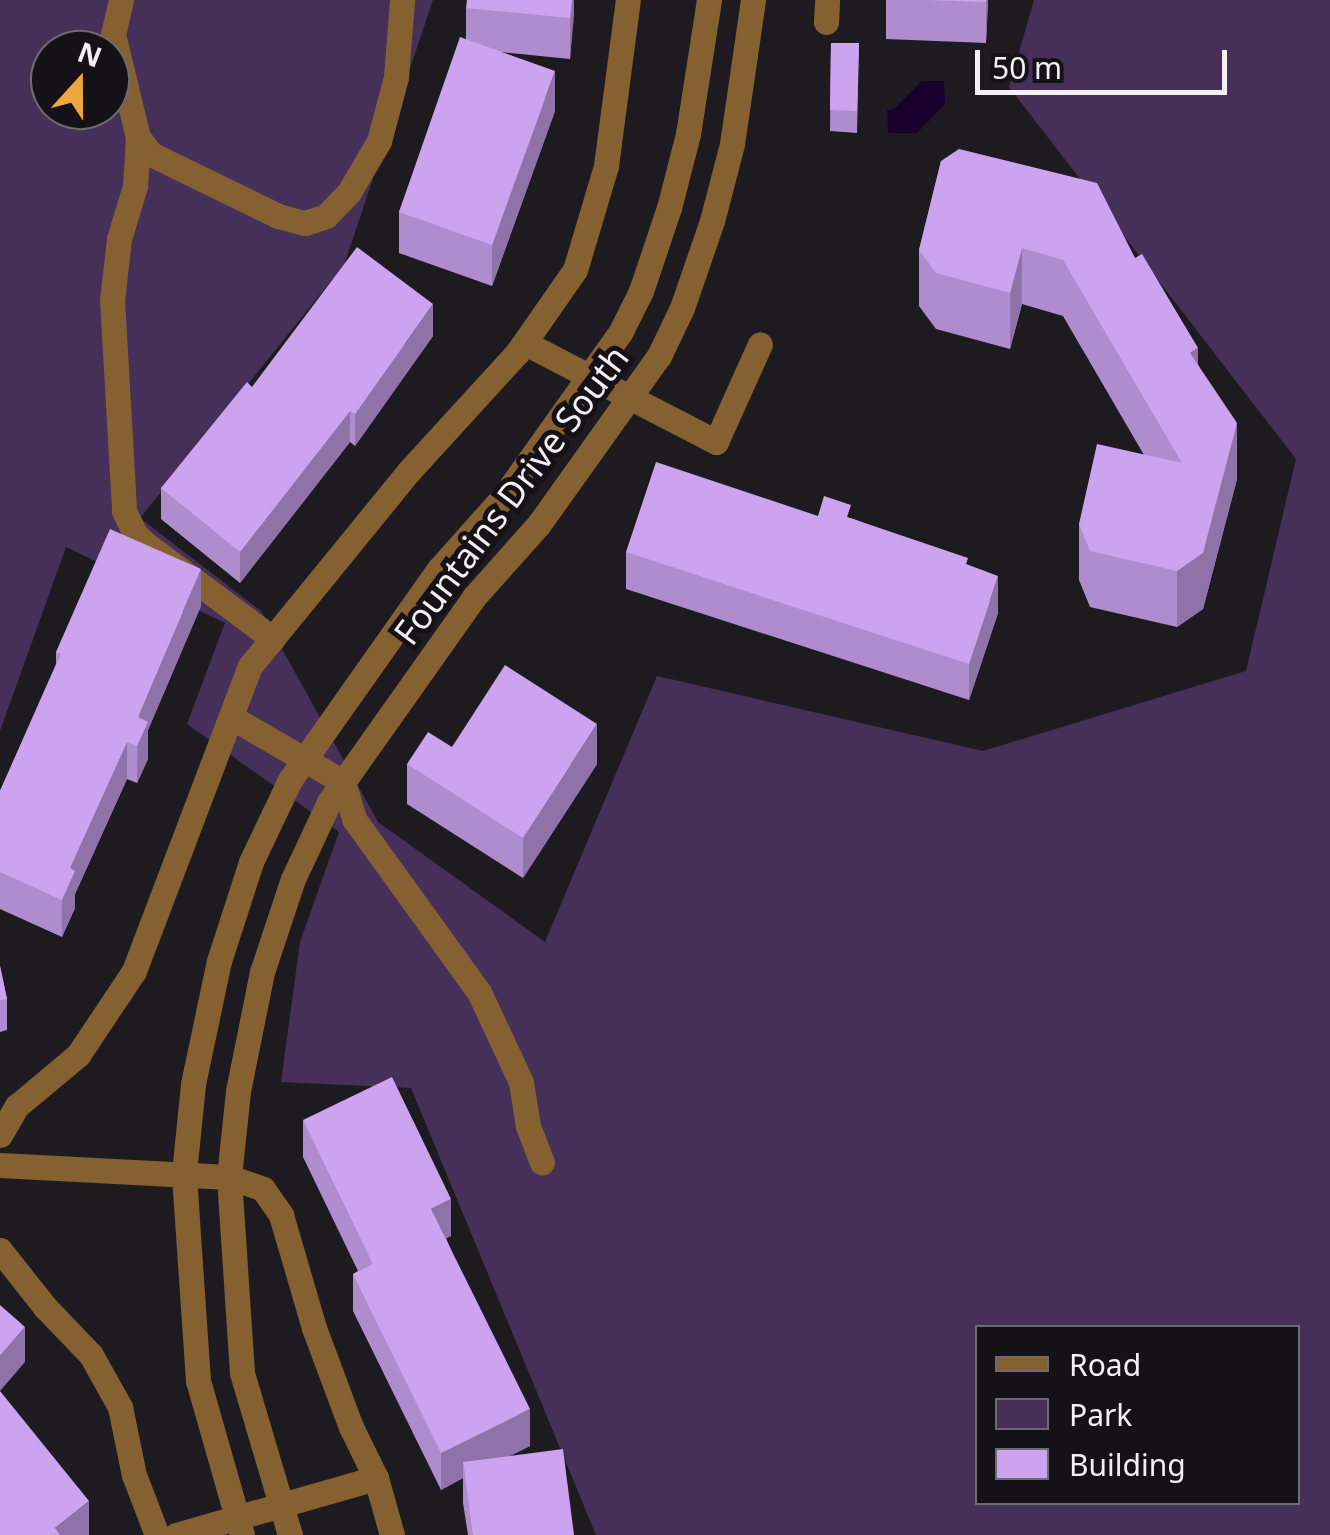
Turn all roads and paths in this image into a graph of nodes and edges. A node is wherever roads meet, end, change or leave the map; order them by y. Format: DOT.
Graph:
graph roads {
  1 [pos="121,0"];
  2 [pos="402,0"];
  3 [pos="628,0"];
  4 [pos="709,0"];
  5 [pos="754,0"];
  6 [pos="138,138"];
  7 [pos="525,342"];
  8 [pos="760,344"];
  9 [pos="591,376"];
  10 [pos="631,397"];
  11 [pos="272,639"];
  12 [pos="231,716"];
  13 [pos="304,758"];
  14 [pos="343,782"];
  15 [pos="0,1135"];
  16 [pos="542,1162"];
  17 [pos="0,1164"];
  18 [pos="184,1173"];
  19 [pos="229,1177"];
  20 [pos="0,1250"];
  21 [pos="376,1478"];
  22 [pos="278,1504"];
  23 [pos="239,1527"];
  24 [pos="157,1535"];
  25 [pos="176,1535"];
  26 [pos="290,1535"];
  27 [pos="392,1535"];
  1 -- 6 [label="street"];
  2 -- 6 [label="street"];
  3 -- 7 [label="street"];
  4 -- 9 [label="street, Fountains Drive South"];
  5 -- 10 [label="street, Fountains Drive South"];
  6 -- 11 [label="street"];
  7 -- 9 [label="street"];
  7 -- 11 [label="street"];
  8 -- 10 [label="street"];
  9 -- 10 [label="street"];
  9 -- 13 [label="street, Fountains Drive South"];
  10 -- 14 [label="street, Fountains Drive South"];
  11 -- 12 [label="street"];
  12 -- 13 [label="street"];
  12 -- 15 [label="street"];
  13 -- 14 [label="street"];
  13 -- 18 [label="street, Fountains Drive South"];
  14 -- 16 [label="street"];
  14 -- 19 [label="street, Fountains Drive South"];
  17 -- 18 [label="street"];
  18 -- 19 [label="street"];
  18 -- 23 [label="street, Fountains Drive South"];
  19 -- 21 [label="street"];
  19 -- 22 [label="street, Fountains Drive South"];
  20 -- 24 [label="street"];
  21 -- 22 [label="street"];
  21 -- 27 [label="street"];
  22 -- 23 [label="street"];
  22 -- 26 [label="street, Fountains Drive South"];
  23 -- 25 [label="street"];
}
